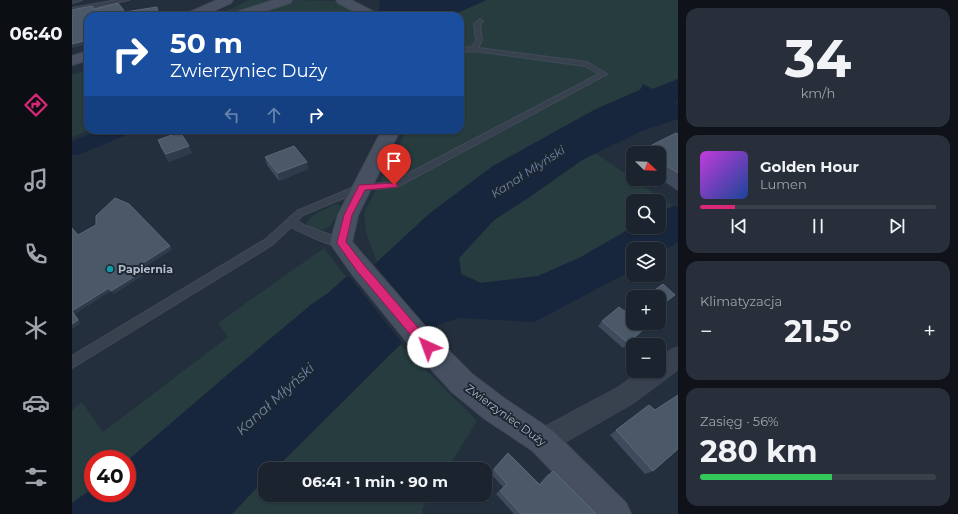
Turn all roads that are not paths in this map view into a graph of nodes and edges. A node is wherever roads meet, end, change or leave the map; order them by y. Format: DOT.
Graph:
graph roads {
  1 [pos="79,0"];
  2 [pos="126,0"];
  3 [pos="286,0"];
  4 [pos="342,0"];
  5 [pos="72,1"];
  6 [pos="232,1"];
  7 [pos="72,10"];
  8 [pos="203,12"];
  9 [pos="216,12"];
  10 [pos="249,12"];
  11 [pos="365,12"];
  12 [pos="480,21"];
  13 [pos="474,49"];
  14 [pos="464,50"];
  15 [pos="84,57"];
  16 [pos="72,61"];
  17 [pos="84,66"];
  18 [pos="72,70"];
  19 [pos="389,134"];
  20 [pos="362,187"];
  21 [pos="291,222"];
  22 [pos="342,243"];
  23 [pos="678,357"];
  24 [pos="72,362"];
  25 [pos="543,441"];
  26 [pos="615,514"];
  1 -- 5 [label="lane"];
  2 -- 7 [label="lane"];
  3 -- 10 [label="street"];
  4 -- 11 [label="street"];
  6 -- 8 [label="street"];
  6 -- 9 [label="street"];
  12 -- 13 [label="lane"];
  13 -- 14 [label="lane"];
  13 -- 20 [label="lane"];
  15 -- 16 [label="street"];
  17 -- 18 [label="street"];
  19 -- 20 [label="street"];
  20 -- 21 [label="lane"];
  20 -- 22 [label="street"];
  21 -- 22 [label="lane"];
  21 -- 24 [label="lane"];
  22 -- 25 [label="street, Zwierzyniec Duży"];
  23 -- 25 [label="street"];
  25 -- 26 [label="street, Zwierzyniec Duży"];
}
